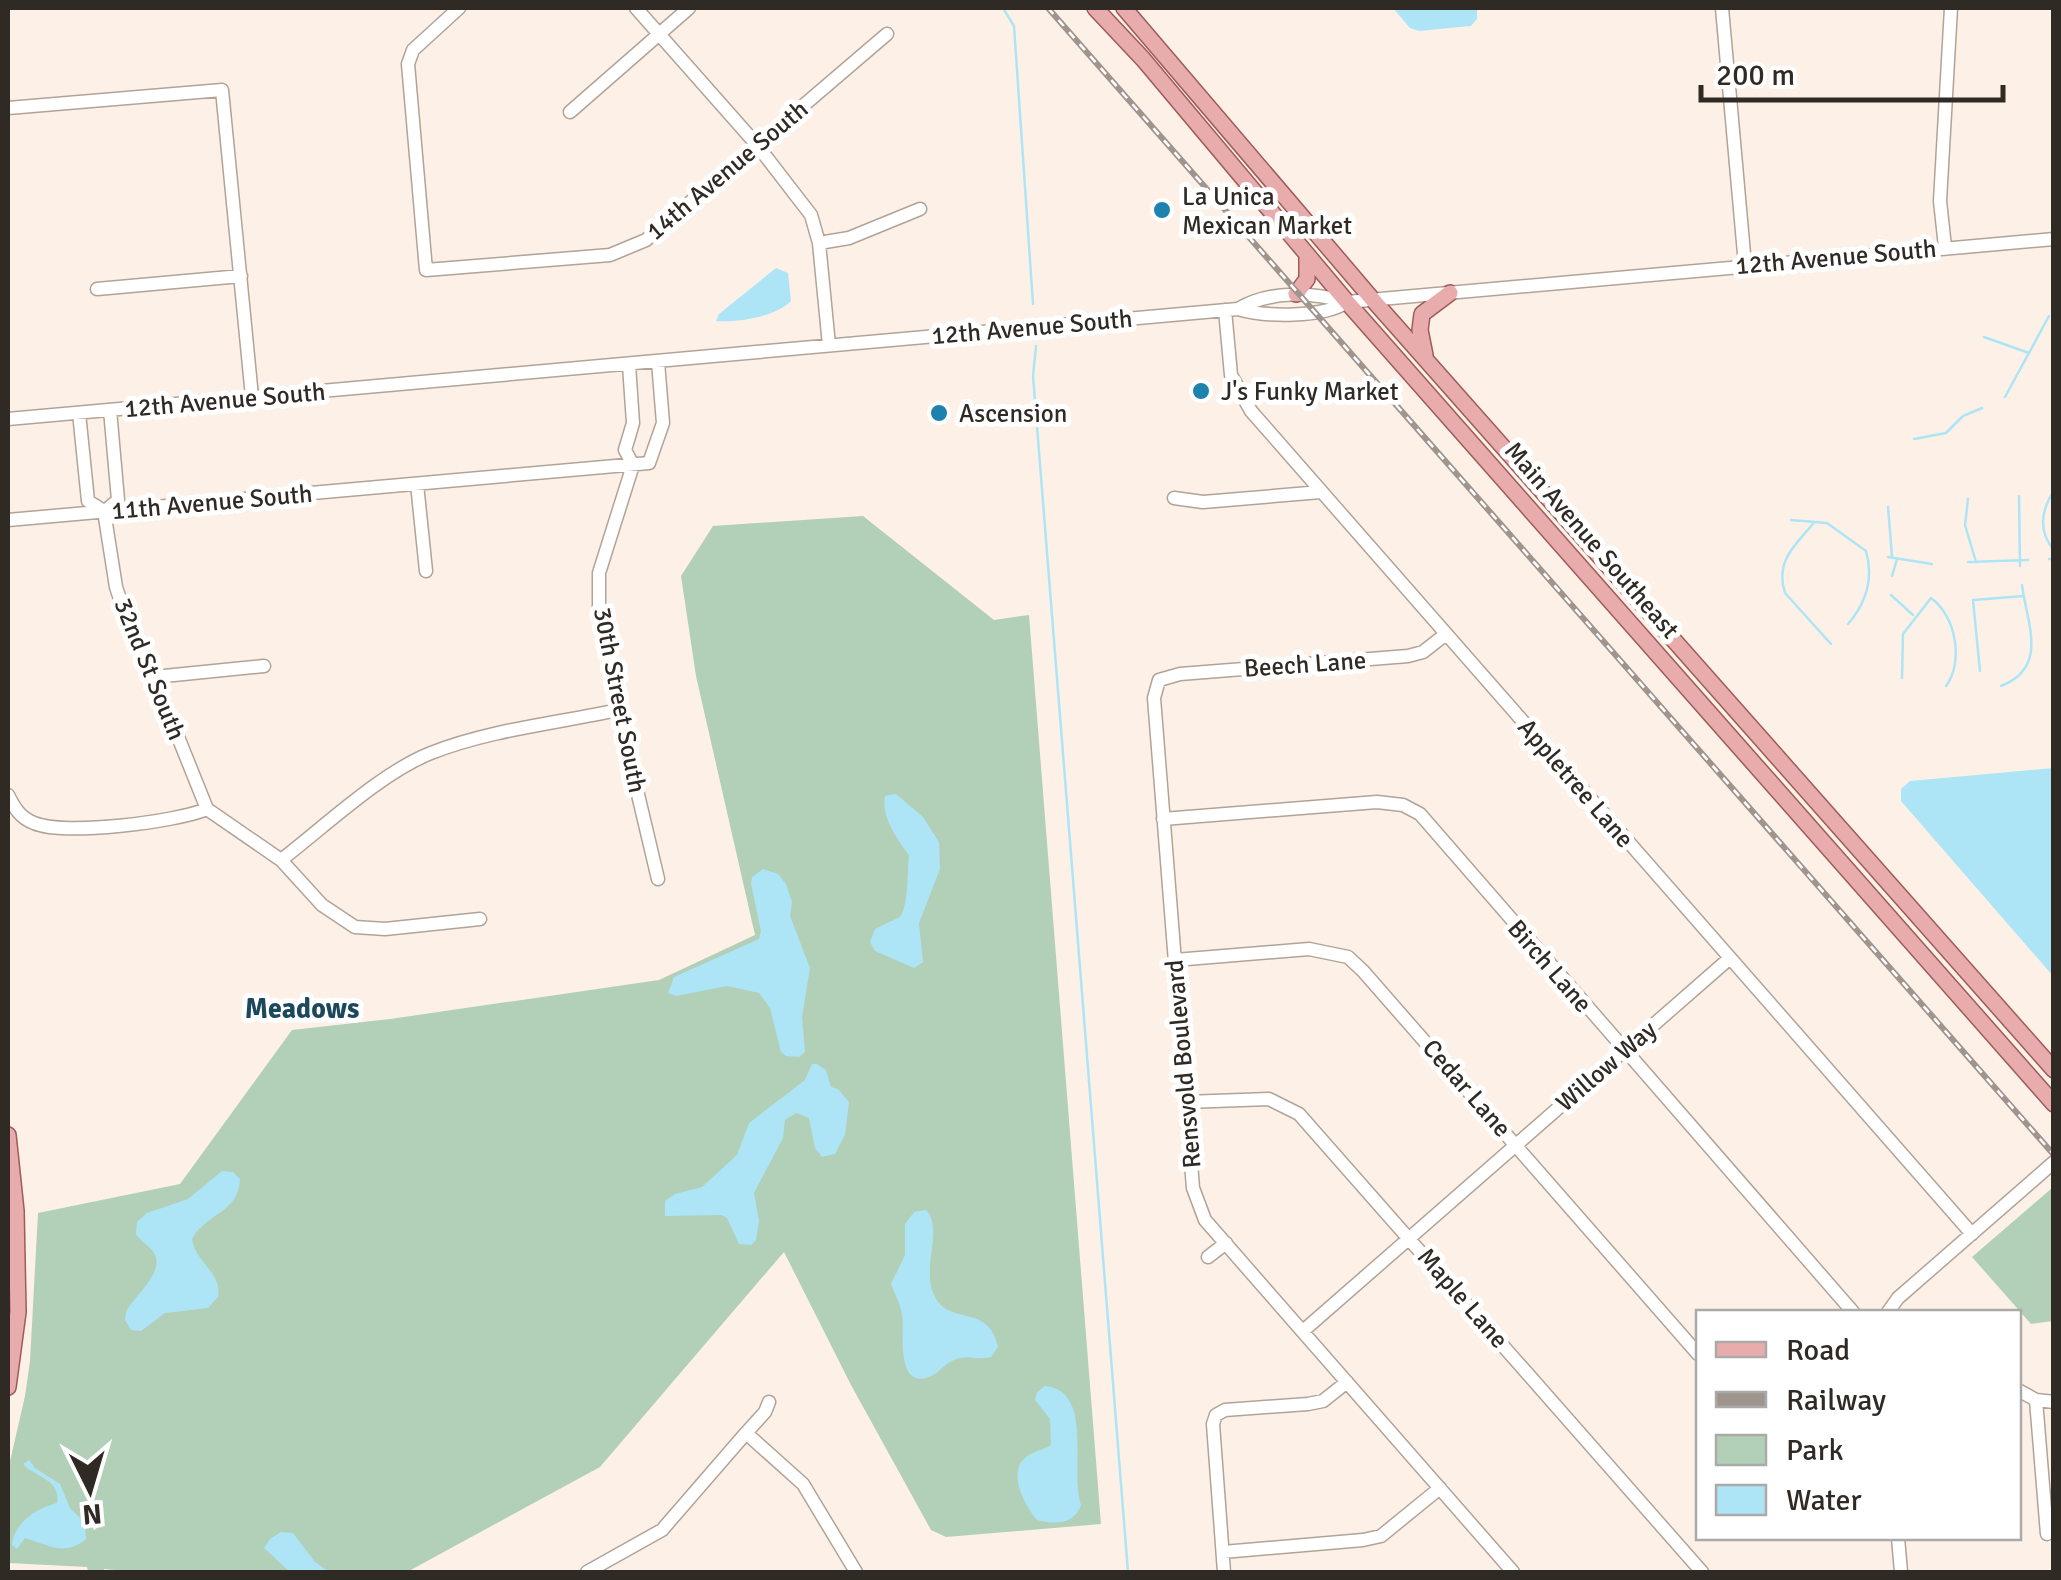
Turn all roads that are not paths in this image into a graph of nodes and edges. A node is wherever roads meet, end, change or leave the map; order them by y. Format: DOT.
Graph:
graph roads {
  1 [pos="459,8"];
  2 [pos="636,8"];
  3 [pos="688,8"];
  4 [pos="1095,8"];
  5 [pos="1124,8"];
  6 [pos="1722,8"];
  7 [pos="1951,8"];
  8 [pos="660,33"];
  9 [pos="886,34"];
  10 [pos="8,108"];
  11 [pos="570,112"];
  12 [pos="757,145"];
  13 [pos="920,210"];
  14 [pos="2054,238"];
  15 [pos="819,243"];
  16 [pos="1946,247"];
  17 [pos="1307,254"];
  18 [pos="1744,265"];
  19 [pos="240,276"];
  20 [pos="97,289"];
  21 [pos="1450,293"];
  22 [pos="1296,294"];
  23 [pos="1372,300"];
  24 [pos="1347,302"];
  25 [pos="1232,310"];
  26 [pos="829,345"];
  27 [pos="1426,359"];
  28 [pos="658,362"];
  29 [pos="629,364"];
  30 [pos="252,397"];
  31 [pos="110,410"];
  32 [pos="79,413"];
  33 [pos="8,419"];
  34 [pos="633,465"];
  35 [pos="417,484"];
  36 [pos="1322,492"];
  37 [pos="1174,498"];
  38 [pos="104,511"];
  39 [pos="8,520"];
  40 [pos="426,571"];
  41 [pos="1446,634"];
  42 [pos="264,666"];
  43 [pos="154,677"];
  44 [pos="1159,680"];
  45 [pos="618,710"];
  46 [pos="8,795"];
  47 [pos="207,809"];
  48 [pos="1163,818"];
  49 [pos="281,860"];
  50 [pos="658,879"];
  51 [pos="480,919"];
  52 [pos="1730,958"];
  53 [pos="1175,960"];
  54 [pos="1623,1052"];
  55 [pos="2054,1070"];
  56 [pos="1186,1102"];
  57 [pos="2054,1104"];
  58 [pos="8,1135"];
  59 [pos="1517,1144"];
  60 [pos="2054,1162"];
  61 [pos="1972,1234"];
  62 [pos="1410,1238"];
  63 [pos="1226,1243"];
  64 [pos="1208,1257"];
  65 [pos="1851,1310"];
  66 [pos="1889,1310"];
  67 [pos="1302,1332"];
  68 [pos="1696,1352"];
  69 [pos="1347,1382"];
  70 [pos="8,1387"];
  71 [pos="2021,1392"];
  72 [pos="2036,1400"];
  73 [pos="768,1402"];
  74 [pos="2054,1402"];
  75 [pos="746,1434"];
  76 [pos="1440,1488"];
  77 [pos="2047,1534"];
  78 [pos="1898,1540"];
  79 [pos="1222,1552"];
  80 [pos="594,1571"];
  81 [pos="856,1572"];
  82 [pos="1224,1572"];
  83 [pos="1513,1572"];
  84 [pos="1702,1572"];
  85 [pos="1901,1572"];
  1 -- 12 [label="street, 14th Avenue South"];
  2 -- 8 [label="street"];
  3 -- 8 [label="street"];
  4 -- 17 [label="main road, Main Avenue Southeast"];
  5 -- 23 [label="main road, Main Avenue Southeast"];
  6 -- 18 [label="street"];
  7 -- 16 [label="street"];
  8 -- 11 [label="street"];
  8 -- 12 [label="street"];
  9 -- 12 [label="street, 14th Avenue South"];
  10 -- 19 [label="street"];
  12 -- 15 [label="street"];
  13 -- 15 [label="street"];
  14 -- 16 [label="street, 12th Avenue South"];
  15 -- 26 [label="street"];
  16 -- 18 [label="street, 12th Avenue South"];
  17 -- 22 [label="main road"];
  17 -- 24 [label="main road, Main Avenue Southeast"];
  18 -- 21 [label="street, 12th Avenue South"];
  19 -- 20 [label="street"];
  19 -- 30 [label="street"];
  21 -- 23 [label="street, 12th Avenue South"];
  21 -- 27 [label="main road"];
  22 -- 24 [label="street"];
  22 -- 25 [label="street"];
  23 -- 24 [label="street, 12th Avenue South"];
  23 -- 27 [label="main road, Main Avenue Southeast"];
  24 -- 25 [label="street, 12th Avenue South"];
  24 -- 57 [label="main road, Main Avenue Southeast"];
  25 -- 26 [label="street, 12th Avenue South"];
  25 -- 36 [label="street, Appletree Lane"];
  26 -- 28 [label="street, 12th Avenue South"];
  27 -- 55 [label="main road, Main Avenue Southeast"];
  28 -- 29 [label="street, 12th Avenue South"];
  28 -- 34 [label="street"];
  29 -- 30 [label="street, 12th Avenue South"];
  29 -- 34 [label="street, 30th Street South"];
  30 -- 31 [label="street, 12th Avenue South"];
  31 -- 32 [label="street, 12th Avenue South"];
  31 -- 38 [label="street"];
  32 -- 33 [label="street, 12th Avenue South"];
  32 -- 38 [label="street, 32nd St South"];
  34 -- 35 [label="street, 11th Avenue South"];
  34 -- 45 [label="street, 30th Street South"];
  35 -- 38 [label="street, 11th Avenue South"];
  35 -- 40 [label="street"];
  36 -- 37 [label="street"];
  36 -- 41 [label="street, Appletree Lane"];
  38 -- 39 [label="street, 11th Avenue South"];
  38 -- 43 [label="street, 32nd St South"];
  41 -- 44 [label="street, Beech Lane"];
  41 -- 52 [label="street, Appletree Lane"];
  42 -- 43 [label="street"];
  43 -- 47 [label="street, 32nd St South"];
  44 -- 48 [label="street, Rensvold Boulevard"];
  45 -- 49 [label="street"];
  45 -- 50 [label="street, 30th Street South"];
  46 -- 47 [label="street"];
  47 -- 49 [label="street"];
  48 -- 53 [label="street, Rensvold Boulevard"];
  48 -- 54 [label="street, Birch Lane"];
  49 -- 51 [label="street"];
  52 -- 54 [label="street, Willow Way"];
  52 -- 61 [label="street, Appletree Lane"];
  53 -- 56 [label="street, Rensvold Boulevard"];
  53 -- 59 [label="street, Cedar Lane"];
  54 -- 59 [label="street, Willow Way"];
  54 -- 65 [label="street, Birch Lane"];
  56 -- 62 [label="street, Maple Lane"];
  56 -- 63 [label="street, Rensvold Boulevard"];
  58 -- 70 [label="main road"];
  59 -- 62 [label="street, Willow Way"];
  59 -- 68 [label="street, Cedar Lane"];
  60 -- 61 [label="street"];
  61 -- 66 [label="street"];
  62 -- 67 [label="street, Willow Way"];
  62 -- 84 [label="street, Maple Lane"];
  63 -- 64 [label="street"];
  63 -- 67 [label="street, Rensvold Boulevard"];
  67 -- 69 [label="street, Rensvold Boulevard"];
  69 -- 76 [label="street, Rensvold Boulevard"];
  69 -- 79 [label="street"];
  71 -- 72 [label="street"];
  72 -- 74 [label="street"];
  72 -- 77 [label="street"];
  73 -- 75 [label="street"];
  75 -- 80 [label="street"];
  75 -- 81 [label="street"];
  76 -- 79 [label="street"];
  76 -- 83 [label="street, Rensvold Boulevard"];
  78 -- 85 [label="street"];
  79 -- 82 [label="street"];
}
